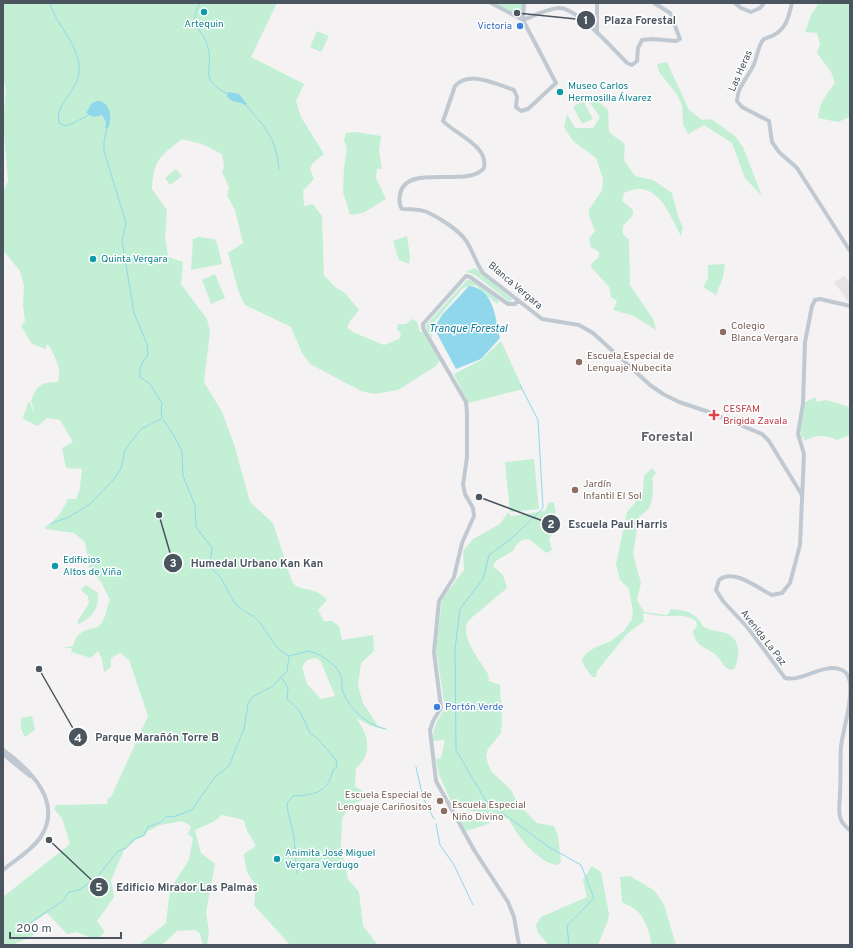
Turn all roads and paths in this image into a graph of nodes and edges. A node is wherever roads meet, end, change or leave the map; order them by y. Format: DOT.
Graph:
graph roads {
  1 [pos="491,3"];
  2 [pos="524,3"];
  3 [pos="597,3"];
  4 [pos="654,3"];
  5 [pos="735,3"];
  6 [pos="764,3"];
  7 [pos="792,3"];
  8 [pos="523,20"];
  9 [pos="597,33"];
  10 [pos="850,251"];
  11 [pos="518,301"];
  12 [pos="850,306"];
  13 [pos="802,495"];
  14 [pos="3,750"];
  15 [pos="3,754"];
  16 [pos="35,780"];
  17 [pos="850,830"];
  18 [pos="3,870"];
  19 [pos="519,945"];
  1 -- 8 [label="street"];
  2 -- 8 [label="street"];
  3 -- 9 [label="street"];
  4 -- 9 [label="street"];
  5 -- 6 [label="street"];
  7 -- 10 [label="street, Las Heras"];
  8 -- 9 [label="street"];
  8 -- 11 [label="street, Blanca Vergara"];
  11 -- 13 [label="street, Blanca Vergara"];
  11 -- 19 [label="street"];
  12 -- 13 [label="street"];
  13 -- 17 [label="street, Avenida La Paz"];
  14 -- 16 [label="street"];
  15 -- 16 [label="street"];
  16 -- 18 [label="street"];
}
